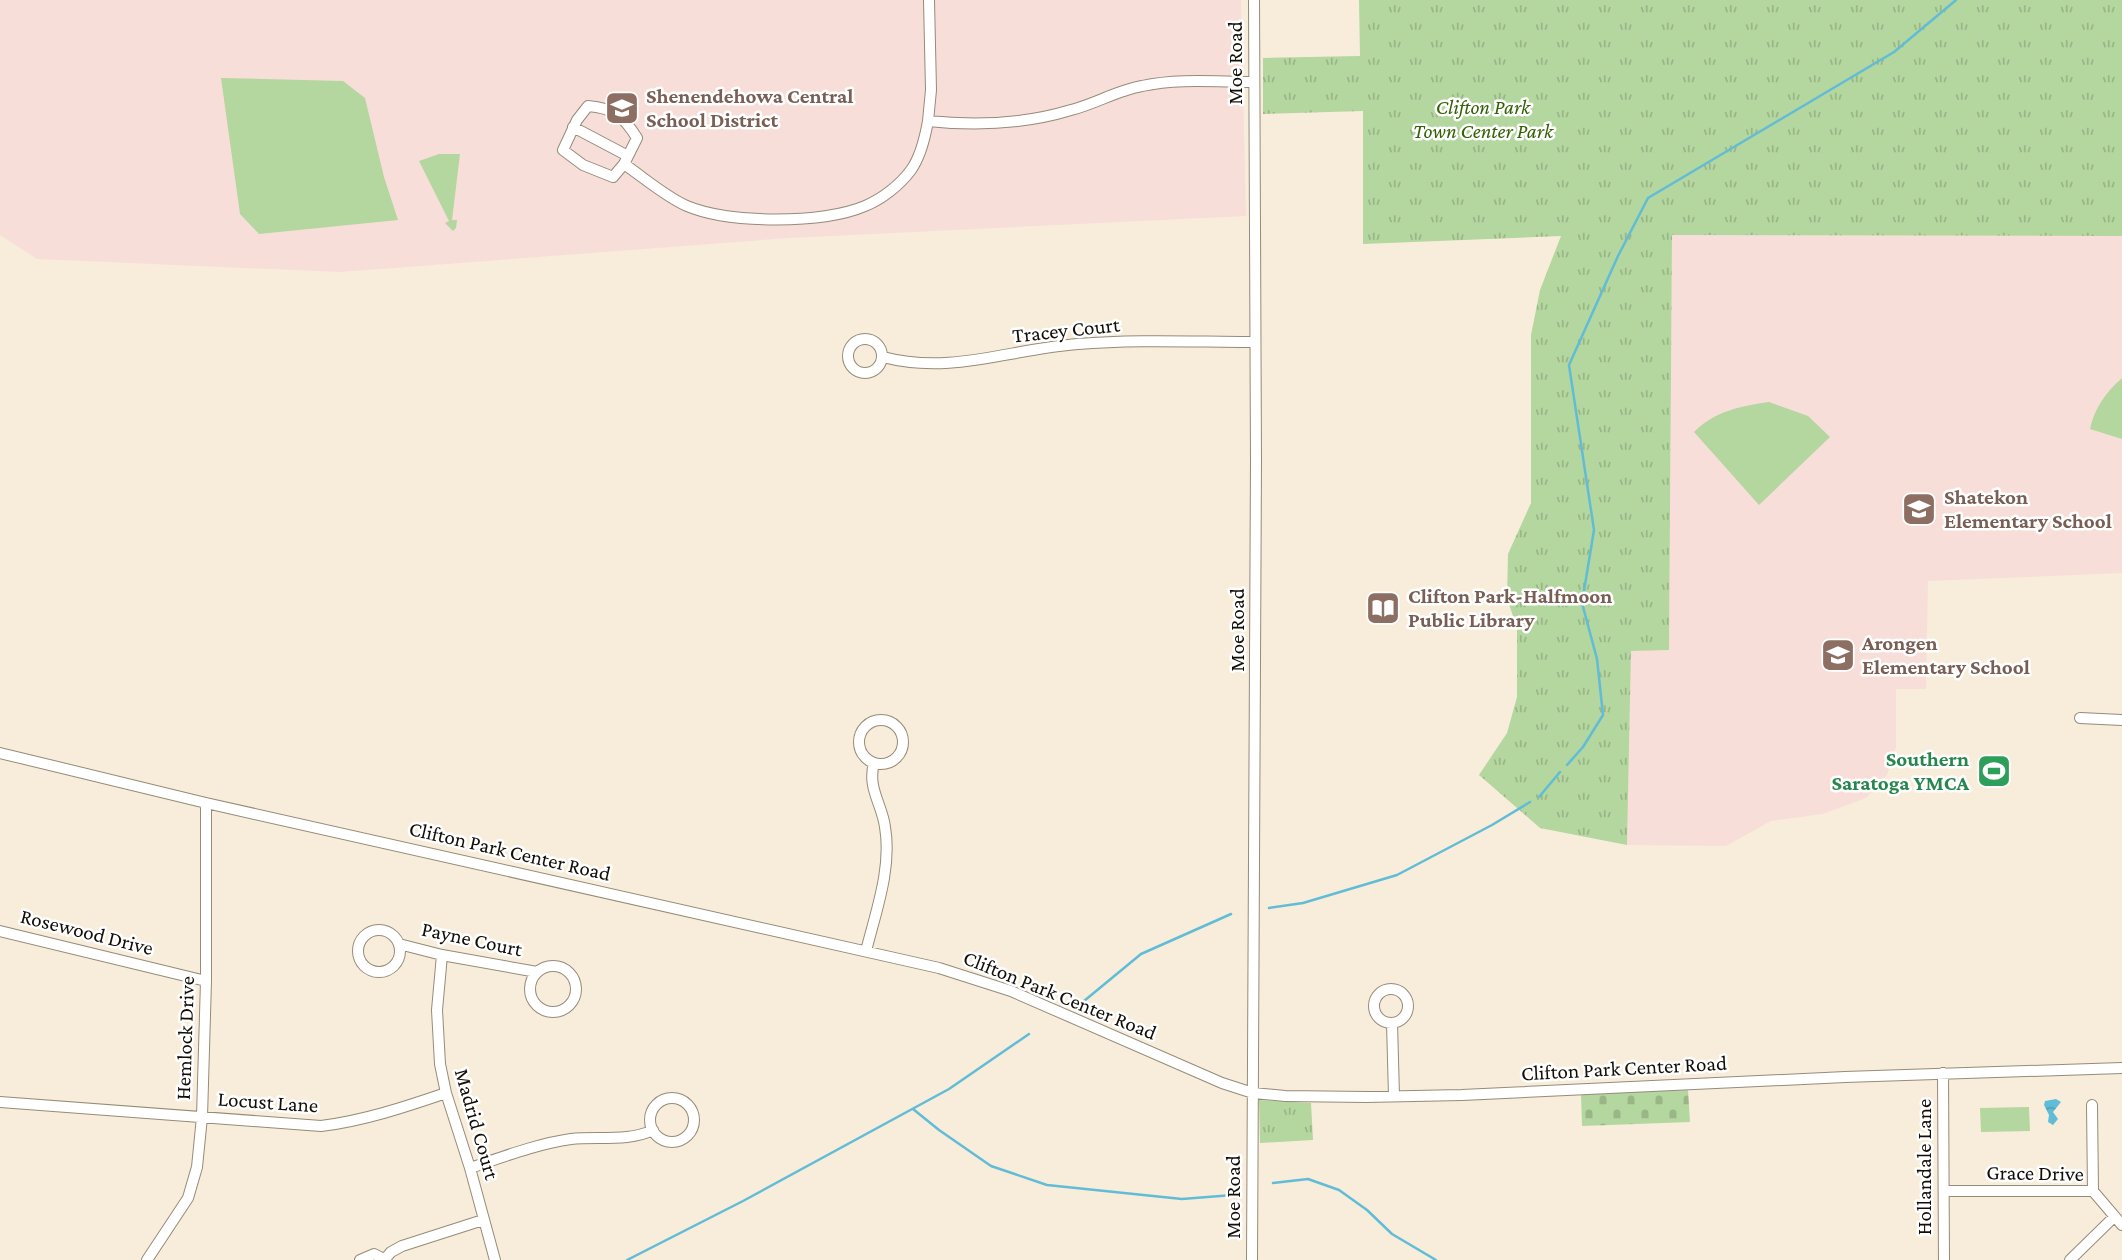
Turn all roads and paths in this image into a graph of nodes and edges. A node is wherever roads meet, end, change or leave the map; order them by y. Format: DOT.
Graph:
graph roads {
  1 [pos="929,0"];
  2 [pos="1254,0"];
  3 [pos="1254,82"];
  4 [pos="928,121"];
  5 [pos="573,127"];
  6 [pos="626,160"];
  7 [pos="1255,342"];
  8 [pos="883,356"];
  9 [pos="2080,718"];
  10 [pos="2122,720"];
  11 [pos="0,753"];
  12 [pos="874,763"];
  13 [pos="206,803"];
  14 [pos="0,931"];
  15 [pos="399,944"];
  16 [pos="866,951"];
  17 [pos="442,955"];
  18 [pos="537,972"];
  19 [pos="206,981"];
  20 [pos="1392,1023"];
  21 [pos="2122,1068"];
  22 [pos="1943,1073"];
  23 [pos="446,1093"];
  24 [pos="1252,1093"];
  25 [pos="1394,1096"];
  26 [pos="0,1102"];
  27 [pos="2092,1105"];
  28 [pos="202,1117"];
  29 [pos="653,1130"];
  30 [pos="470,1168"];
  31 [pos="1945,1191"];
  32 [pos="2093,1191"];
  33 [pos="483,1220"];
  34 [pos="2118,1221"];
  35 [pos="147,1260"];
  36 [pos="360,1260"];
  37 [pos="385,1260"];
  38 [pos="495,1260"];
  39 [pos="1252,1260"];
  40 [pos="1944,1260"];
  41 [pos="2070,1260"];
  1 -- 4 [label="street"];
  2 -- 3 [label="street, Moe Road"];
  3 -- 4 [label="street"];
  3 -- 7 [label="street, Moe Road"];
  4 -- 6 [label="street"];
  5 -- 6 [label="street"];
  5 -- 6 [label="street"];
  5 -- 6 [label="street"];
  7 -- 8 [label="street, Tracey Court"];
  7 -- 24 [label="street, Moe Road"];
  9 -- 10 [label="street"];
  11 -- 13 [label="street, Clifton Park Center Road"];
  12 -- 12 [label="street"];
  12 -- 16 [label="street"];
  13 -- 16 [label="street, Clifton Park Center Road"];
  13 -- 19 [label="street, Hemlock Drive"];
  14 -- 19 [label="street, Rosewood Drive"];
  15 -- 15 [label="street, Payne Court"];
  15 -- 17 [label="street, Payne Court"];
  16 -- 24 [label="street, Clifton Park Center Road"];
  17 -- 18 [label="street, Payne Court"];
  17 -- 23 [label="street, Madrid Court"];
  18 -- 18 [label="street, Payne Court"];
  19 -- 28 [label="street, Hemlock Drive"];
  20 -- 25 [label="street"];
  21 -- 22 [label="street, Clifton Park Center Road"];
  22 -- 25 [label="street, Clifton Park Center Road"];
  22 -- 31 [label="street, Hollandale Lane"];
  23 -- 28 [label="street, Locust Lane"];
  23 -- 30 [label="street, Madrid Court"];
  24 -- 25 [label="street, Clifton Park Center Road"];
  24 -- 39 [label="street, Moe Road"];
  26 -- 28 [label="street, Locust Lane"];
  27 -- 32 [label="street"];
  28 -- 35 [label="street, Hemlock Drive"];
  29 -- 29 [label="street"];
  29 -- 30 [label="street"];
  30 -- 33 [label="street, Madrid Court"];
  31 -- 32 [label="street, Grace Drive"];
  31 -- 40 [label="street, Hollandale Lane"];
  32 -- 34 [label="street, Grace Drive"];
  33 -- 37 [label="street"];
  33 -- 38 [label="street, Madrid Court"];
  34 -- 41 [label="street, Grace Drive"];
  36 -- 37 [label="street"];
}
